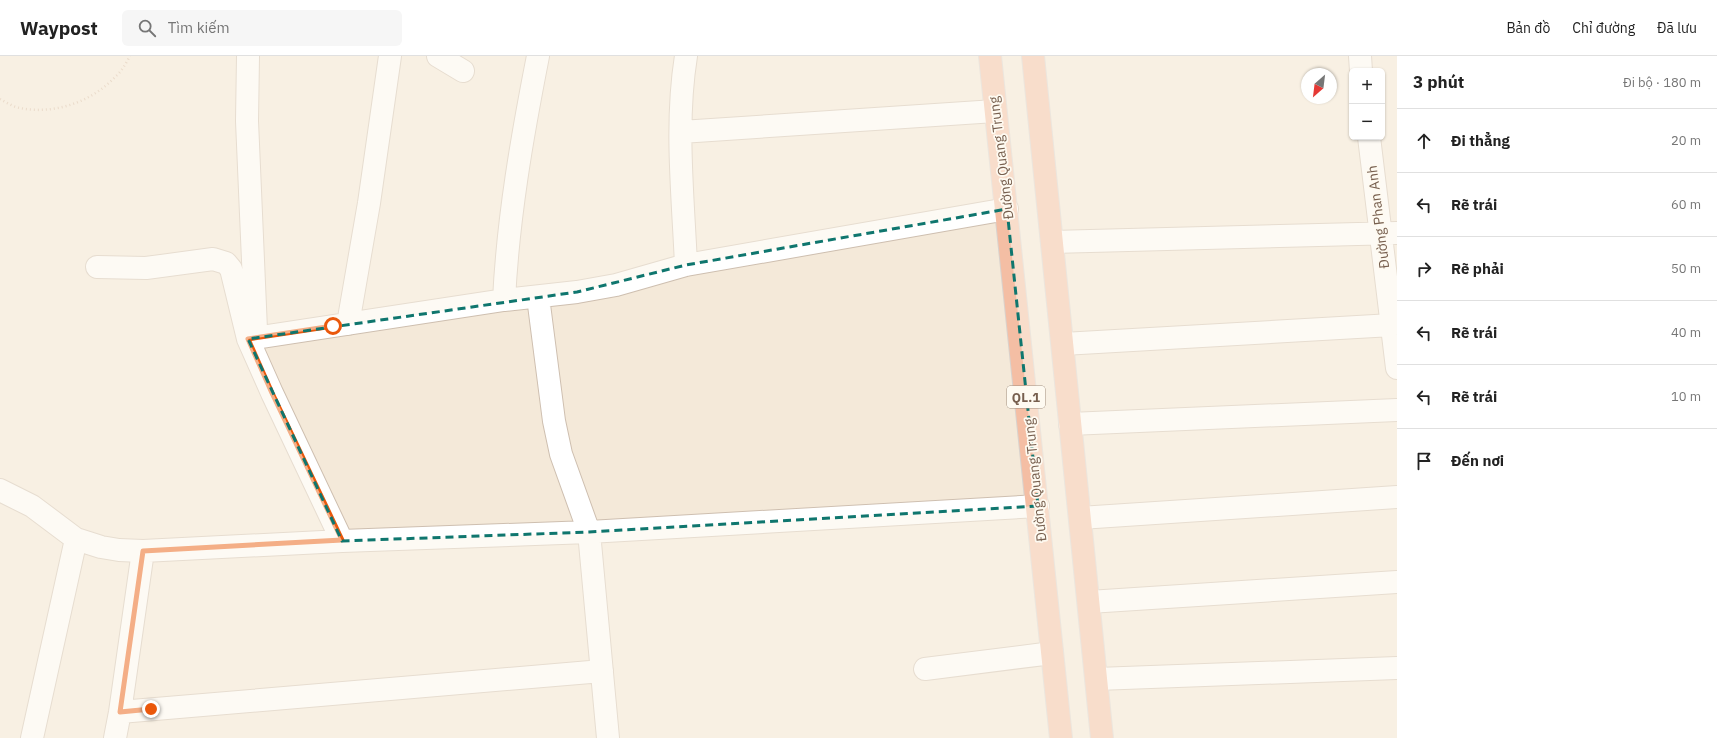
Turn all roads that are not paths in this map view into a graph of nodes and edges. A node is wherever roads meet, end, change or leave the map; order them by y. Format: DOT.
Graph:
graph roads {
  1 [pos="248,56"];
  2 [pos="390,56"];
  3 [pos="438,56"];
  4 [pos="538,56"];
  5 [pos="686,56"];
  6 [pos="990,56"];
  7 [pos="1033,56"];
  8 [pos="1360,56"];
  9 [pos="1361,68"];
  10 [pos="462,71"];
  11 [pos="995,111"];
  12 [pos="681,132"];
  13 [pos="1370,140"];
  14 [pos="1007,210"];
  15 [pos="1388,233"];
  16 [pos="1052,242"];
  17 [pos="686,265"];
  18 [pos="97,268"];
  19 [pos="538,297"];
  20 [pos="504,300"];
  21 [pos="348,324"];
  22 [pos="1392,325"];
  23 [pos="252,338"];
  24 [pos="1063,344"];
  25 [pos="1397,368"];
  26 [pos="1397,410"];
  27 [pos="1070,424"];
  28 [pos="0,490"];
  29 [pos="1397,497"];
  30 [pos="1038,506"];
  31 [pos="1080,518"];
  32 [pos="588,532"];
  33 [pos="76,539"];
  34 [pos="342,540"];
  35 [pos="143,551"];
  36 [pos="1397,582"];
  37 [pos="1089,602"];
  38 [pos="1052,653"];
  39 [pos="1397,668"];
  40 [pos="925,669"];
  41 [pos="602,671"];
  42 [pos="1097,680"];
  43 [pos="120,712"];
  44 [pos="32,738"];
  45 [pos="115,738"];
  46 [pos="608,738"];
  47 [pos="1061,738"];
  48 [pos="1102,738"];
  1 -- 23 [label="street"];
  2 -- 21 [label="street"];
  3 -- 10 [label="street"];
  4 -- 20 [label="street"];
  5 -- 12 [label="street"];
  6 -- 11 [label="highway, Đường Quang Trung / QL.1"];
  7 -- 16 [label="highway"];
  8 -- 9 [label="street"];
  11 -- 12 [label="street"];
  11 -- 14 [label="highway, Đường Quang Trung / QL.1"];
  12 -- 17 [label="street"];
  13 -- 15 [label="street, Đường Phan Anh"];
  14 -- 17 [label="street"];
  14 -- 30 [label="highway, Đường Quang Trung / QL.1"];
  15 -- 16 [label="street"];
  15 -- 22 [label="street, Đường Phan Anh"];
  16 -- 24 [label="highway"];
  17 -- 19 [label="street"];
  18 -- 23 [label="street"];
  19 -- 20 [label="street"];
  19 -- 32 [label="street"];
  20 -- 21 [label="street"];
  21 -- 23 [label="street"];
  22 -- 24 [label="street"];
  22 -- 25 [label="street, Đường Phan Anh"];
  23 -- 34 [label="street"];
  24 -- 27 [label="highway"];
  26 -- 27 [label="street"];
  27 -- 31 [label="highway"];
  28 -- 33 [label="street"];
  29 -- 31 [label="street"];
  30 -- 32 [label="street"];
  30 -- 38 [label="highway, Đường Quang Trung / QL.1"];
  31 -- 37 [label="highway"];
  32 -- 34 [label="street"];
  32 -- 41 [label="street"];
  33 -- 35 [label="street"];
  33 -- 44 [label="street"];
  34 -- 35 [label="street"];
  35 -- 43 [label="street"];
  36 -- 37 [label="street"];
  37 -- 42 [label="highway"];
  38 -- 40 [label="street"];
  38 -- 47 [label="highway, Đường Quang Trung / QL.1"];
  39 -- 42 [label="street"];
  41 -- 43 [label="street"];
  41 -- 46 [label="street"];
  42 -- 48 [label="highway"];
  43 -- 45 [label="street"];
}
